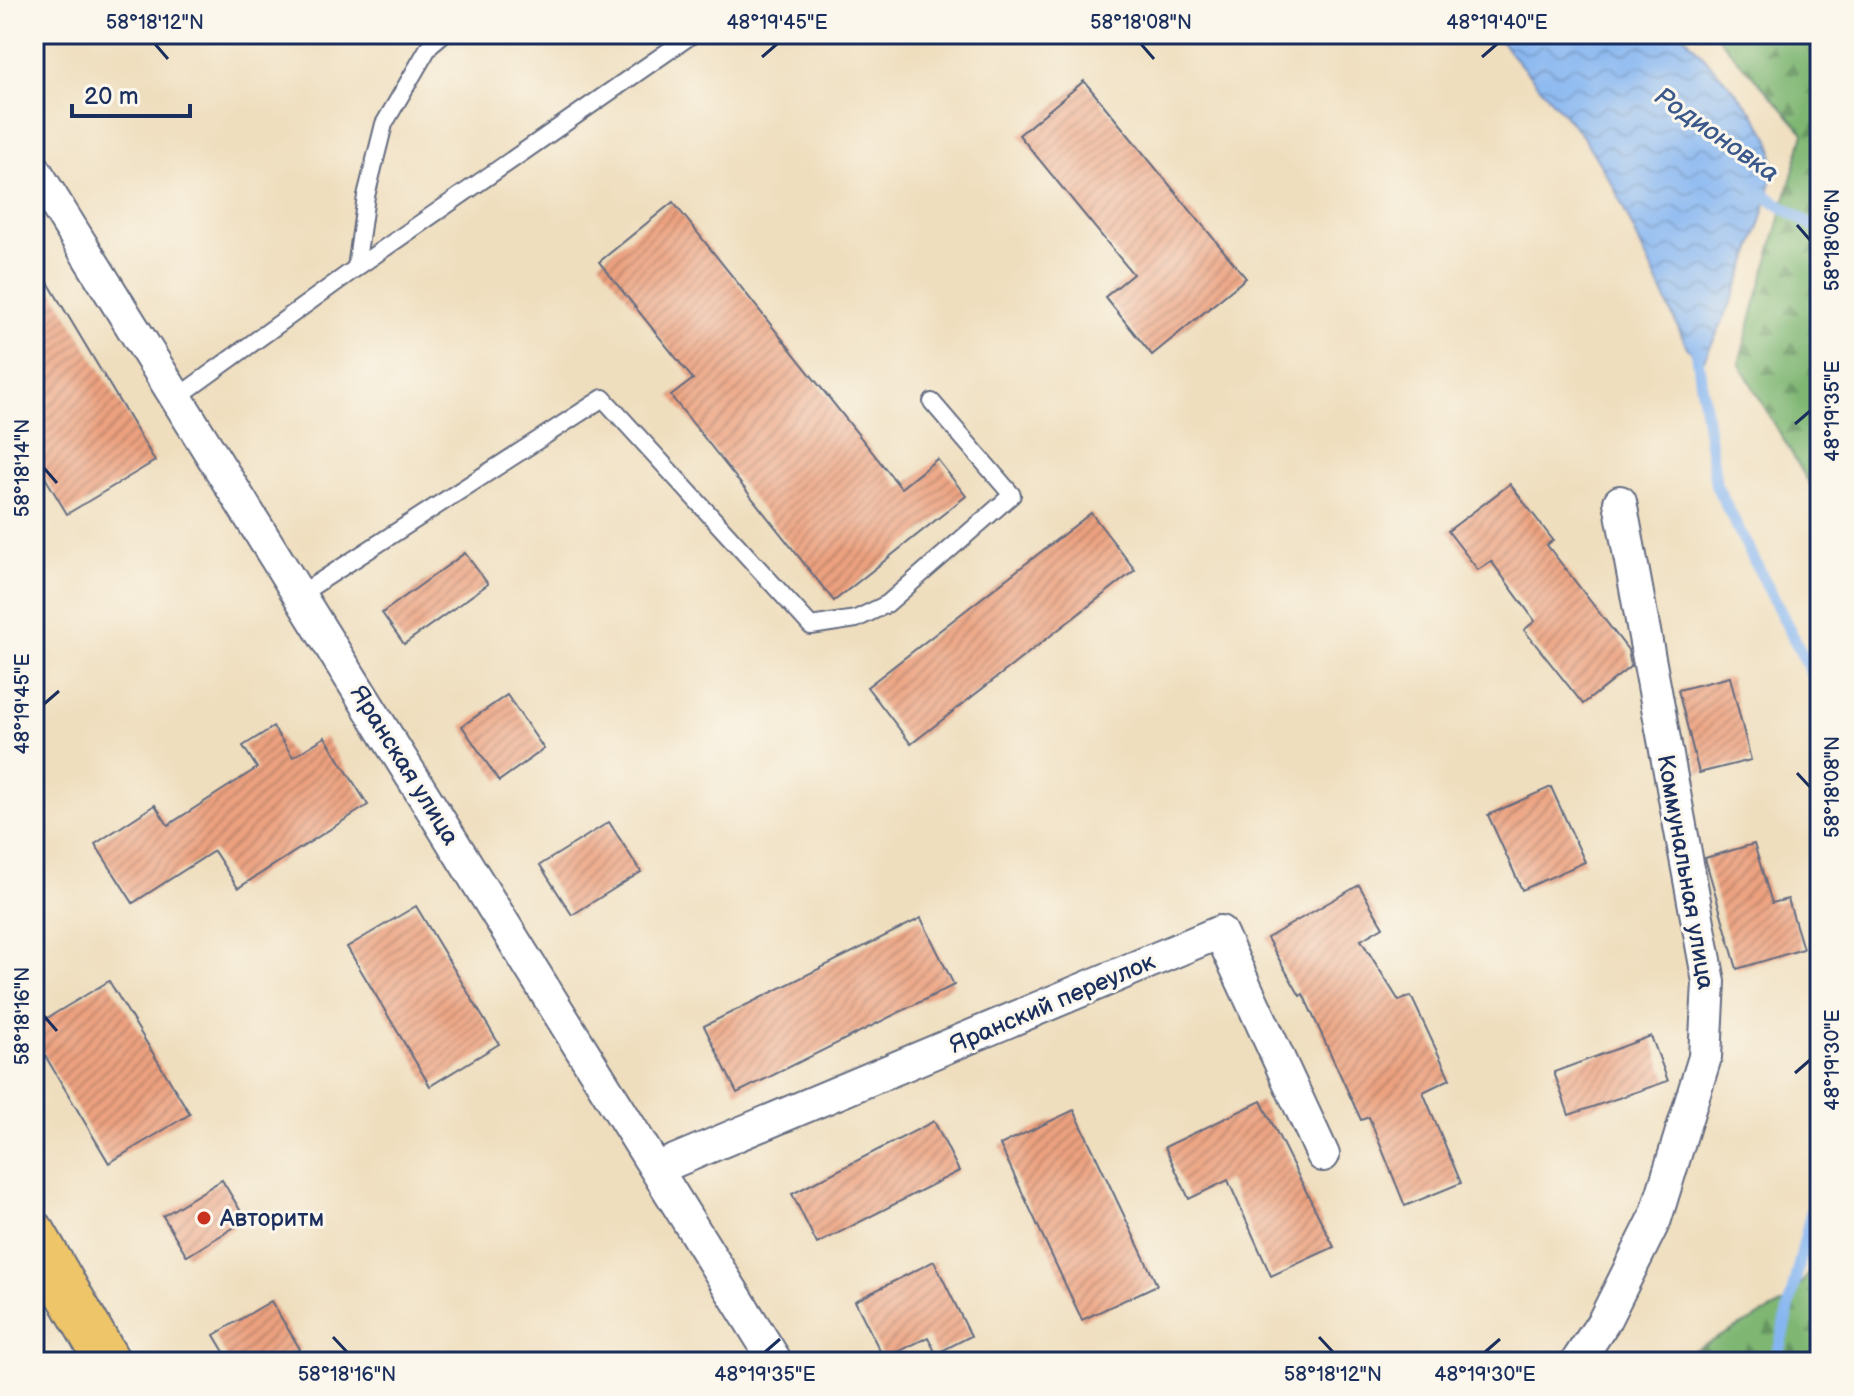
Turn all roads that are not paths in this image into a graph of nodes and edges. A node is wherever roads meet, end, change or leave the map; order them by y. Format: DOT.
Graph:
graph roads {
  1 [pos="443,34"];
  2 [pos="693,34"];
  3 [pos="34,169"];
  4 [pos="356,268"];
  5 [pos="175,399"];
  6 [pos="932,402"];
  7 [pos="1620,502"];
  8 [pos="299,595"];
  9 [pos="1323,1155"];
  10 [pos="658,1168"];
  11 [pos="34,1234"];
  12 [pos="108,1362"];
  13 [pos="776,1362"];
  14 [pos="1577,1362"];
  1 -- 4 [label="lane"];
  2 -- 4 [label="lane"];
  3 -- 5 [label="street, Яранская улица"];
  4 -- 5 [label="lane"];
  5 -- 8 [label="street, Яранская улица"];
  6 -- 8 [label="lane"];
  7 -- 14 [label="street, Коммунальная улица"];
  8 -- 10 [label="street, Яранская улица"];
  9 -- 10 [label="street, Яранский переулок"];
  10 -- 13 [label="street, Яранская улица"];
  11 -- 12 [label="main road"];
}
